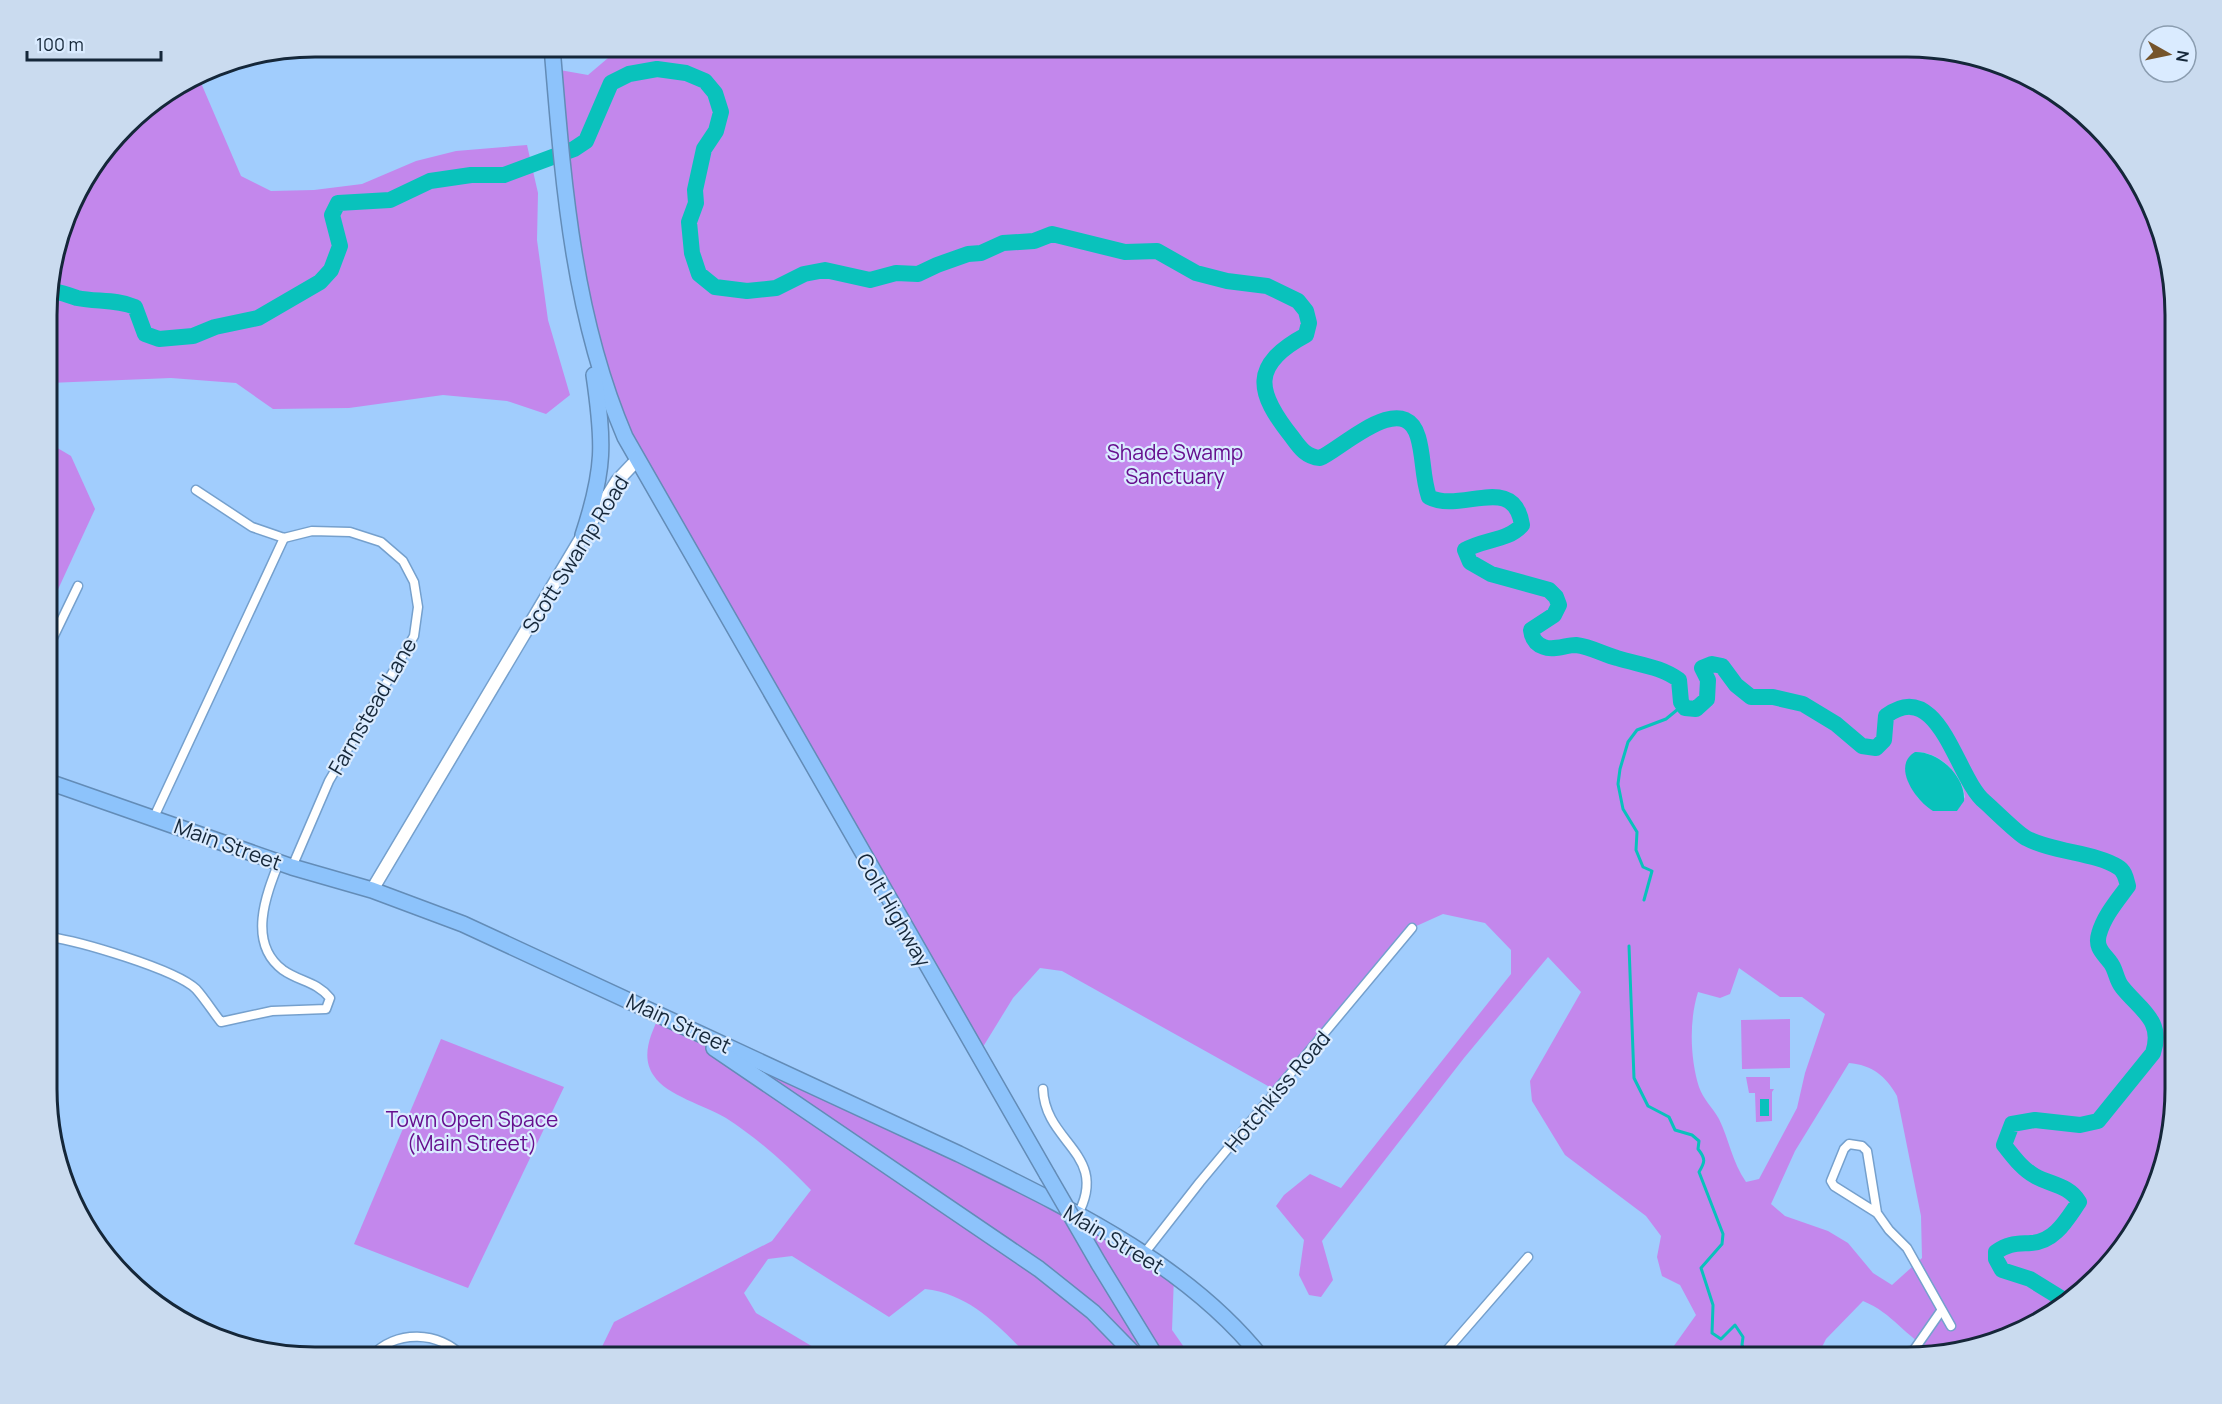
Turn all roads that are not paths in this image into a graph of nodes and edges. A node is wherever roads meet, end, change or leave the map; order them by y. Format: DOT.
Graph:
graph roads {
  1 [pos="553,57"];
  2 [pos="586,325"];
  3 [pos="636,461"];
  4 [pos="196,489"];
  5 [pos="584,535"];
  6 [pos="284,538"];
  7 [pos="78,586"];
  8 [pos="57,629"];
  9 [pos="57,785"];
  10 [pos="154,818"];
  11 [pos="285,864"];
  12 [pos="372,891"];
  13 [pos="1412,928"];
  14 [pos="57,938"];
  15 [pos="660,1015"];
  16 [pos="1043,1089"];
  17 [pos="1877,1213"];
  18 [pos="1077,1216"];
  19 [pos="1143,1255"];
  20 [pos="1528,1257"];
  21 [pos="1941,1311"];
  22 [pos="1951,1326"];
  23 [pos="1916,1346"];
  24 [pos="386,1347"];
  25 [pos="454,1347"];
  26 [pos="1127,1347"];
  27 [pos="1150,1347"];
  28 [pos="1252,1347"];
  29 [pos="1450,1347"];
  1 -- 2 [label="highway, Scott Swamp Road"];
  2 -- 3 [label="highway, Scott Swamp Road"];
  2 -- 5 [label="highway"];
  3 -- 5 [label="main road, Scott Swamp Road"];
  3 -- 27 [label="highway, Colt Highway, bridge"];
  4 -- 6 [label="street"];
  5 -- 12 [label="main road, Scott Swamp Road"];
  6 -- 10 [label="street"];
  6 -- 11 [label="street, Farmstead Lane"];
  7 -- 8 [label="street"];
  9 -- 10 [label="highway, Main Street"];
  10 -- 11 [label="highway, Main Street"];
  11 -- 12 [label="highway, Main Street"];
  11 -- 14 [label="street, Farmstead Lane"];
  12 -- 15 [label="highway, Main Street"];
  13 -- 19 [label="street, Hotchkiss Road"];
  15 -- 18 [label="highway, Main Street"];
  15 -- 26 [label="highway"];
  16 -- 18 [label="street"];
  17 -- 17 [label="street"];
  17 -- 21 [label="street"];
  18 -- 19 [label="highway, Main Street"];
  19 -- 28 [label="highway, Main Street"];
  20 -- 29 [label="street"];
  21 -- 22 [label="street"];
  21 -- 23 [label="street"];
  24 -- 25 [label="street"];
}
